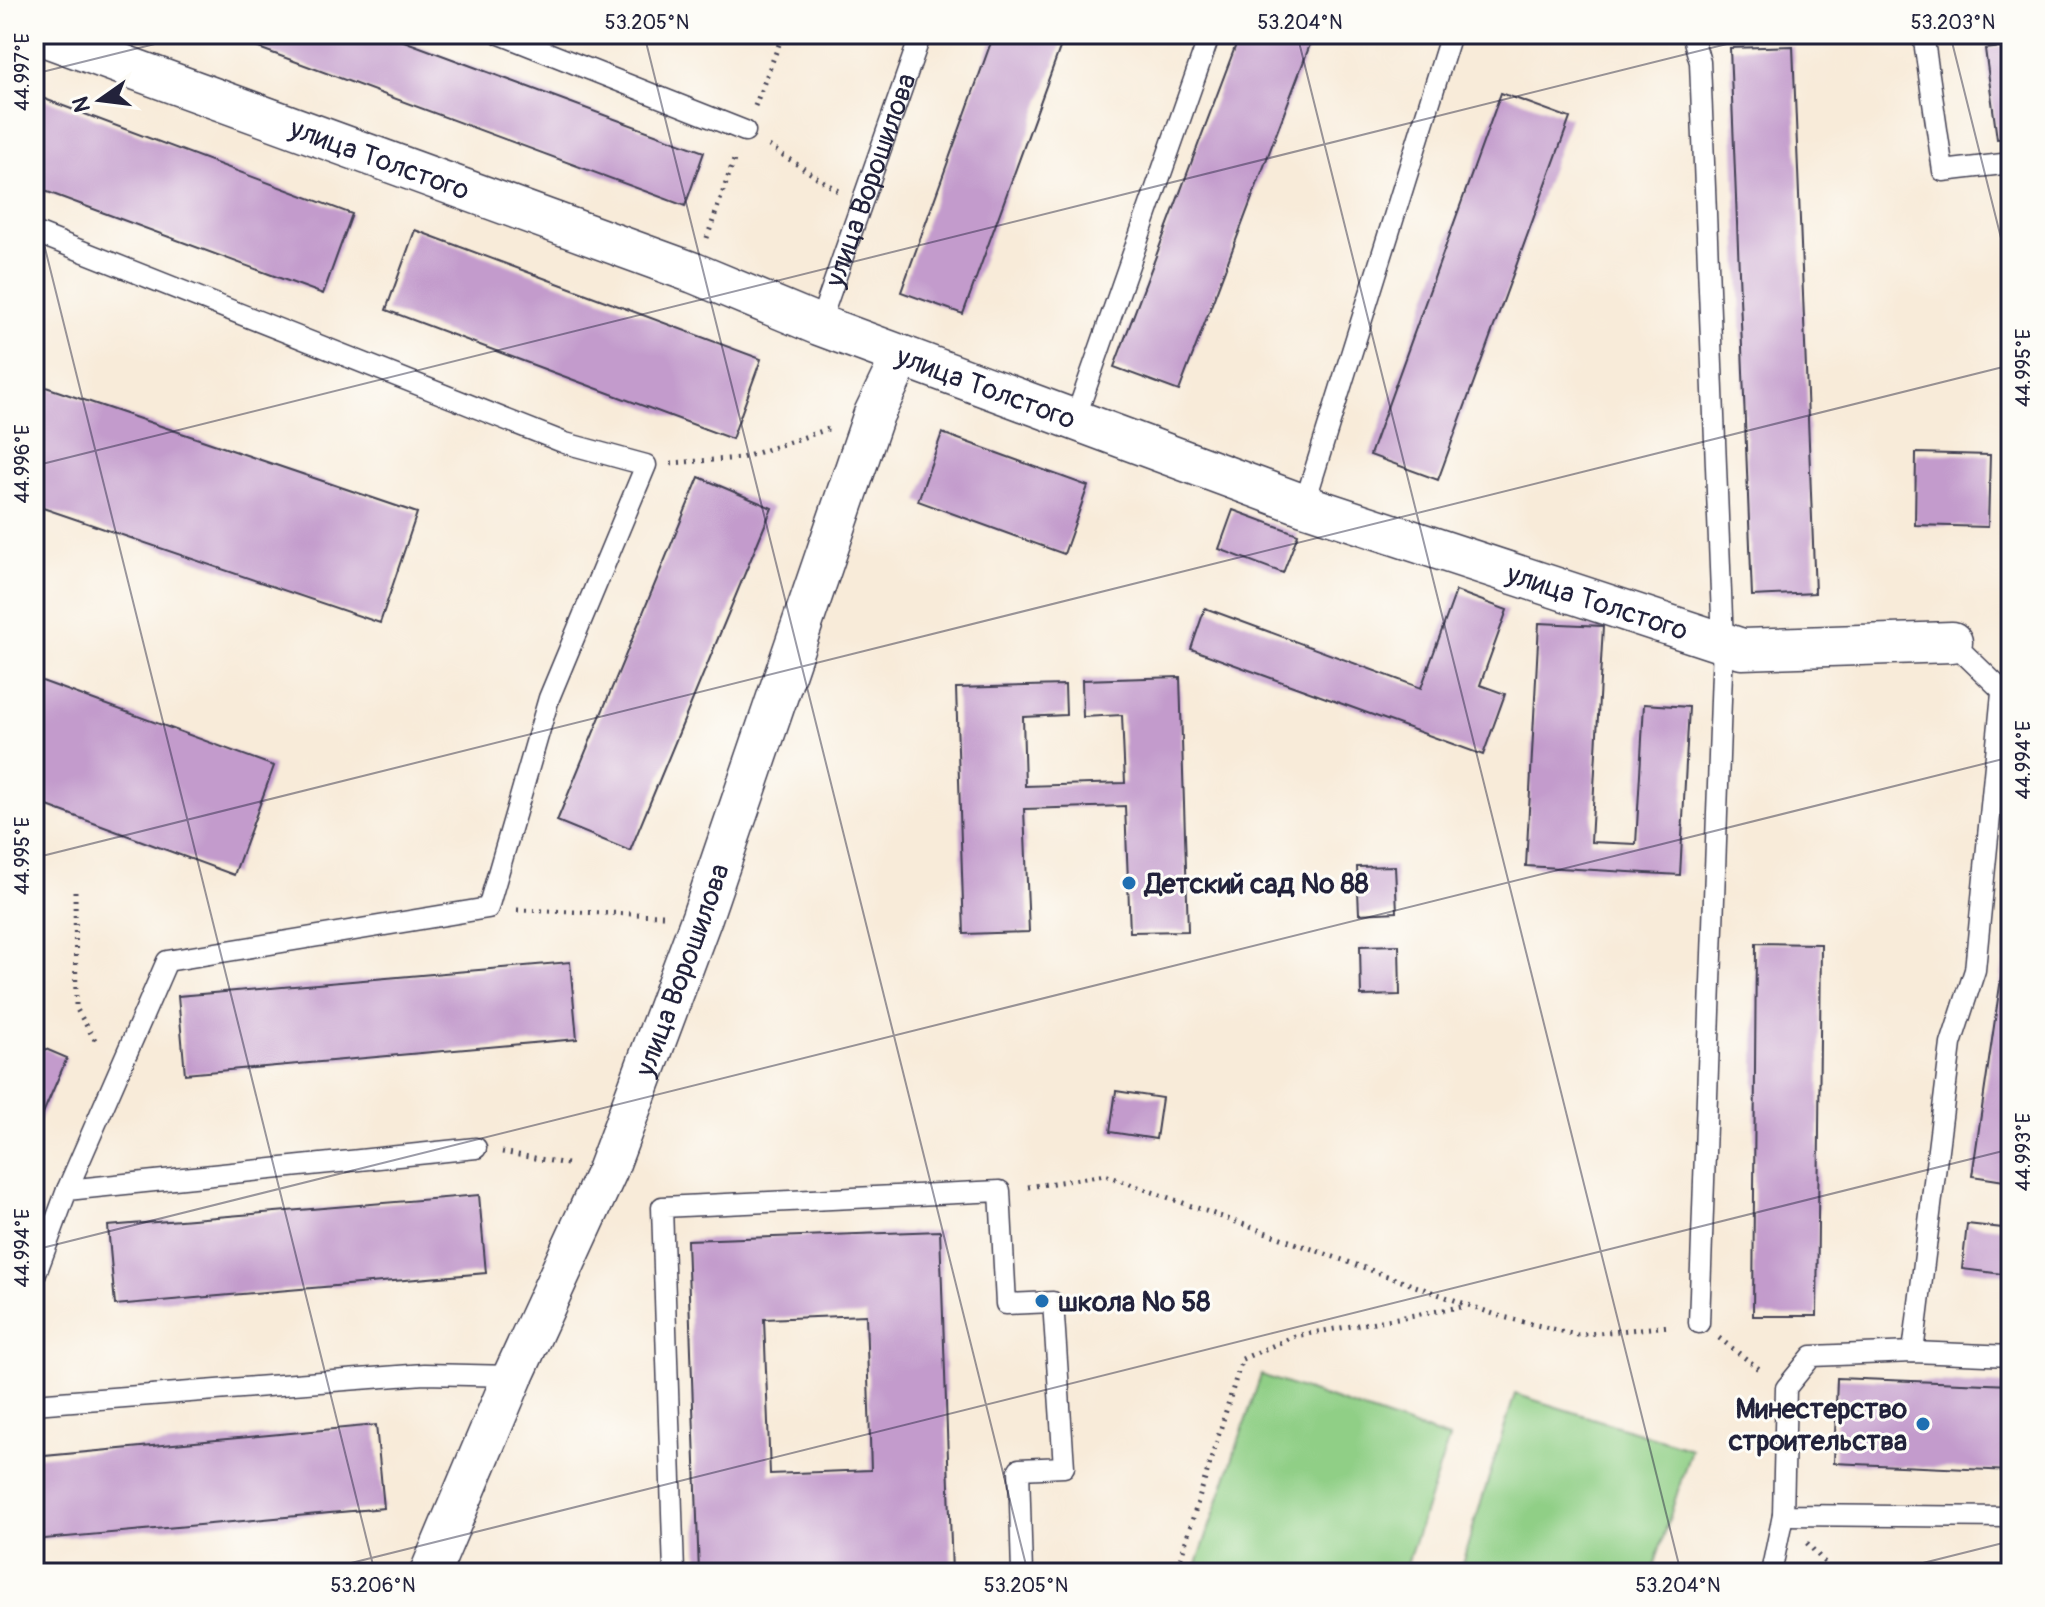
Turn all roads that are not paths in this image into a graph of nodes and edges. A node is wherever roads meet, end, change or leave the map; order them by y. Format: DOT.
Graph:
graph roads {
  1 [pos="38,34"];
  2 [pos="500,34"];
  3 [pos="921,34"];
  4 [pos="1210,34"];
  5 [pos="1451,34"];
  6 [pos="1692,34"];
  7 [pos="1923,34"];
  8 [pos="745,131"];
  9 [pos="2011,163"];
  10 [pos="34,232"];
  11 [pos="819,325"];
  12 [pos="902,356"];
  13 [pos="1075,419"];
  14 [pos="1304,505"];
  15 [pos="1952,642"];
  16 [pos="1723,643"];
  17 [pos="2008,695"];
  18 [pos="476,1148"];
  19 [pos="67,1190"];
  20 [pos="34,1279"];
  21 [pos="1699,1323"];
  22 [pos="1913,1352"];
  23 [pos="2011,1356"];
  24 [pos="513,1376"];
  25 [pos="34,1404"];
  26 [pos="1783,1515"];
  27 [pos="2011,1517"];
  28 [pos="430,1573"];
  29 [pos="674,1573"];
  30 [pos="1022,1573"];
  31 [pos="1771,1573"];
  1 -- 11 [label="street, улица Толстого"];
  2 -- 8 [label="lane"];
  3 -- 11 [label="lane, улица Ворошилова"];
  4 -- 13 [label="lane"];
  5 -- 14 [label="lane"];
  6 -- 16 [label="lane"];
  7 -- 9 [label="lane"];
  10 -- 19 [label="lane"];
  11 -- 12 [label="street, улица Толстого"];
  12 -- 13 [label="street, улица Толстого"];
  12 -- 24 [label="street, улица Ворошилова"];
  13 -- 14 [label="street, улица Толстого"];
  14 -- 16 [label="street, улица Толстого"];
  15 -- 16 [label="street, улица Толстого"];
  15 -- 17 [label="lane"];
  16 -- 21 [label="lane"];
  17 -- 22 [label="lane"];
  18 -- 19 [label="lane"];
  19 -- 20 [label="lane"];
  22 -- 23 [label="lane"];
  22 -- 26 [label="lane"];
  24 -- 25 [label="lane"];
  24 -- 28 [label="street, улица Ворошилова"];
  26 -- 27 [label="lane"];
  26 -- 31 [label="lane"];
  29 -- 30 [label="lane"];
}
